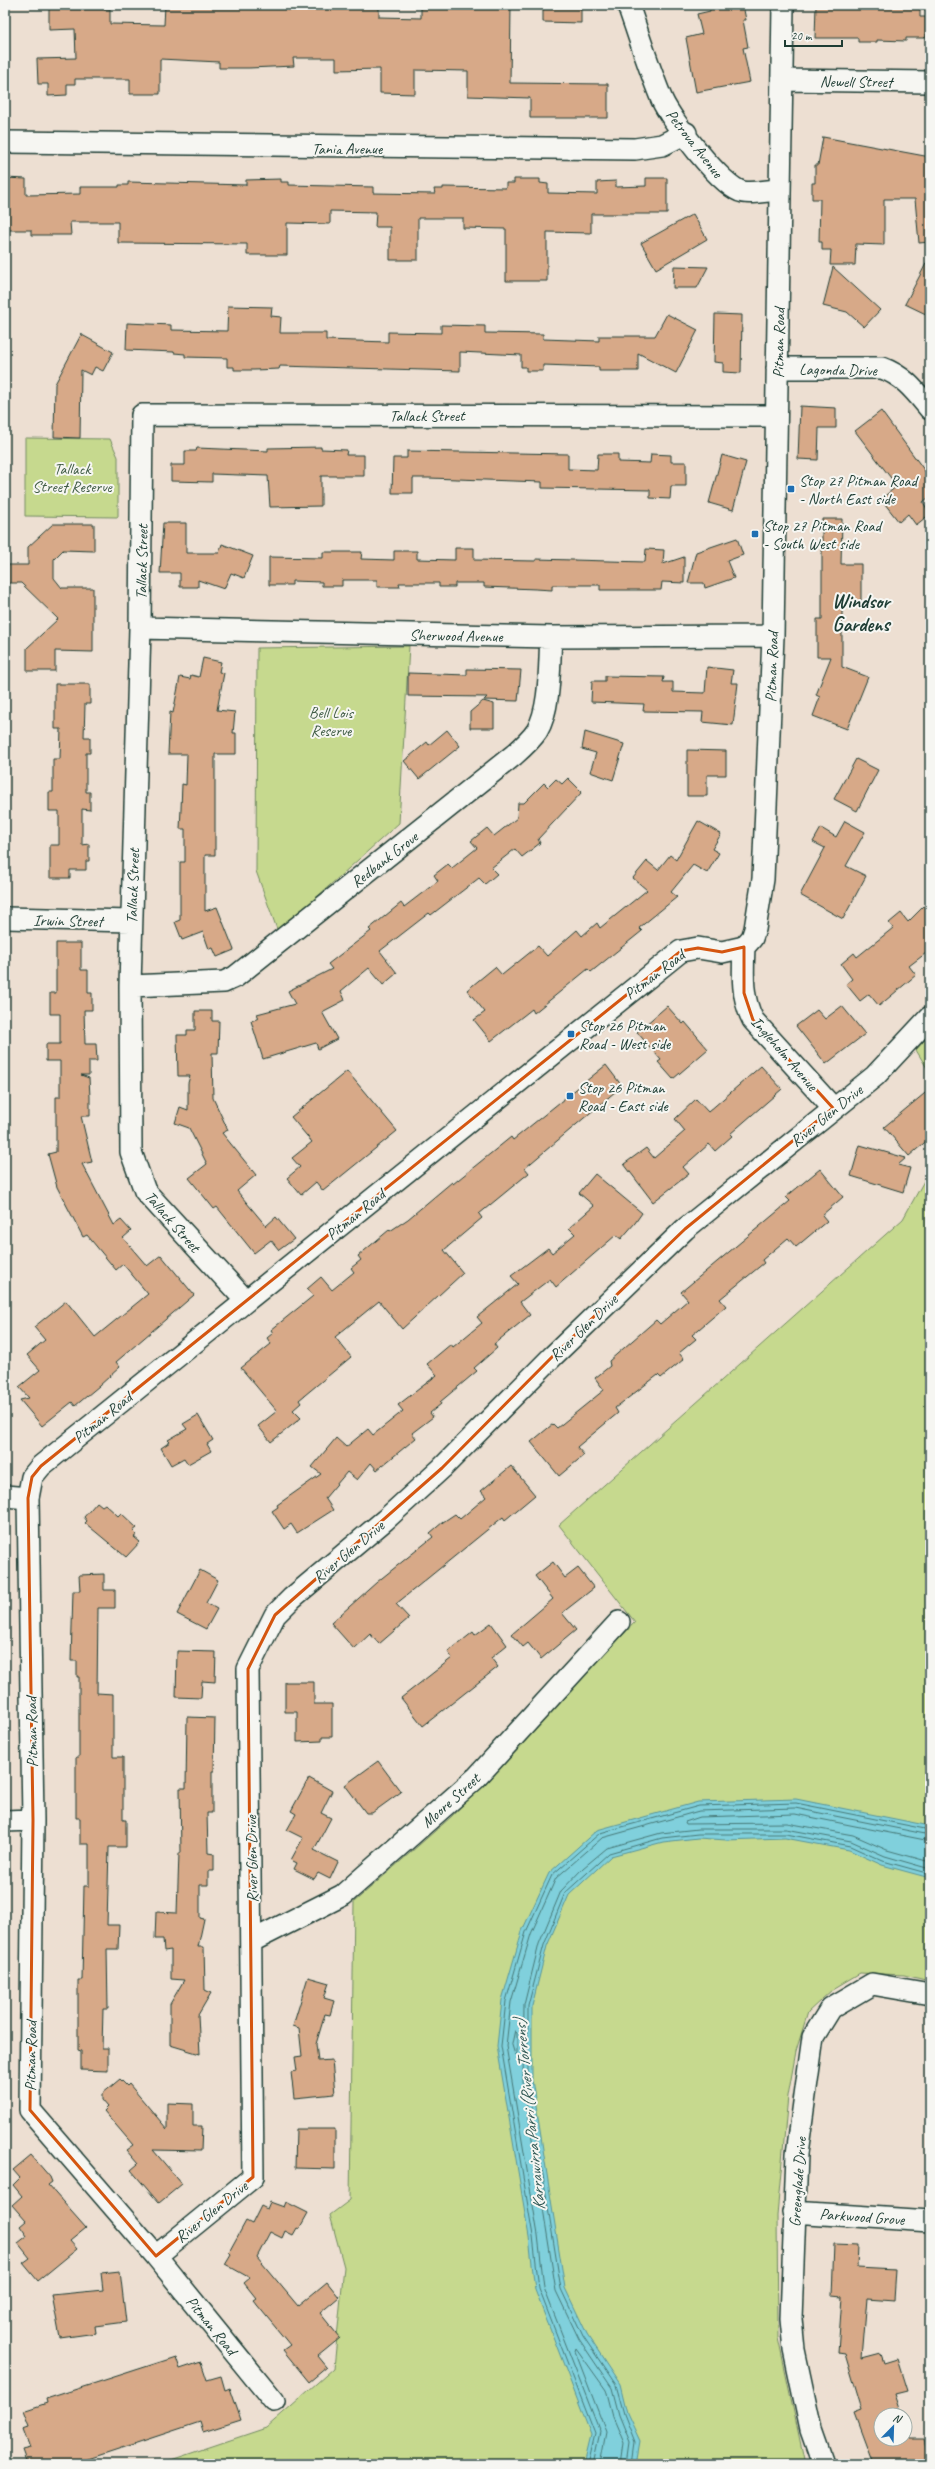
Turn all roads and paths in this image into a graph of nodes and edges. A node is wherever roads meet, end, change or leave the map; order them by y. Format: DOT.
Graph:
graph roads {
  1 [pos="628,5"];
  2 [pos="783,5"];
  3 [pos="783,80"];
  4 [pos="930,82"];
  5 [pos="686,133"];
  6 [pos="5,142"];
  7 [pos="780,190"];
  8 [pos="777,368"];
  9 [pos="930,408"];
  10 [pos="776,416"];
  11 [pos="140,628"];
  12 [pos="773,636"];
  13 [pos="551,637"];
  14 [pos="5,918"];
  15 [pos="131,921"];
  16 [pos="744,947"];
  17 [pos="130,986"];
  18 [pos="930,1017"];
  19 [pos="834,1108"];
  20 [pos="246,1302"];
  21 [pos="5,1496"];
  22 [pos="28,1498"];
  23 [pos="619,1622"];
  24 [pos="33,1820"];
  25 [pos="5,1821"];
  26 [pos="252,1941"];
  27 [pos="930,1994"];
  28 [pos="794,2212"];
  29 [pos="930,2221"];
  30 [pos="156,2256"];
  31 [pos="274,2401"];
  32 [pos="823,2464"];
  1 -- 5 [label="street, Petrova Avenue"];
  2 -- 3 [label="street, Pitman Road"];
  3 -- 4 [label="street, Newell Street"];
  3 -- 7 [label="street, Pitman Road"];
  5 -- 6 [label="street, Tania Avenue"];
  5 -- 7 [label="street, Petrova Avenue"];
  7 -- 8 [label="street, Pitman Road"];
  8 -- 9 [label="street, Lagonda Drive"];
  8 -- 10 [label="street, Pitman Road"];
  10 -- 11 [label="street, Tallack Street"];
  10 -- 12 [label="street, Pitman Road"];
  11 -- 13 [label="street, Sherwood Avenue"];
  11 -- 15 [label="street, Tallack Street"];
  12 -- 13 [label="street, Sherwood Avenue"];
  12 -- 16 [label="street, Pitman Road"];
  13 -- 17 [label="street, Redbank Grove"];
  14 -- 15 [label="street, Irwin Street"];
  15 -- 17 [label="street, Tallack Street"];
  16 -- 19 [label="street, Ingleholm Avenue"];
  16 -- 20 [label="street, Pitman Road"];
  17 -- 20 [label="street, Tallack Street"];
  18 -- 19 [label="street, River Glen Drive"];
  19 -- 26 [label="street, River Glen Drive"];
  20 -- 22 [label="street, Pitman Road"];
  21 -- 22 [label="street"];
  22 -- 24 [label="street, Pitman Road"];
  23 -- 26 [label="street, Moore Street"];
  24 -- 25 [label="street"];
  24 -- 30 [label="street, Pitman Road"];
  26 -- 30 [label="street, River Glen Drive"];
  27 -- 28 [label="street, Greenglade Drive"];
  28 -- 29 [label="street, Parkwood Grove"];
  28 -- 32 [label="street, Greenglade Drive"];
  30 -- 31 [label="street, Pitman Road"];
}
